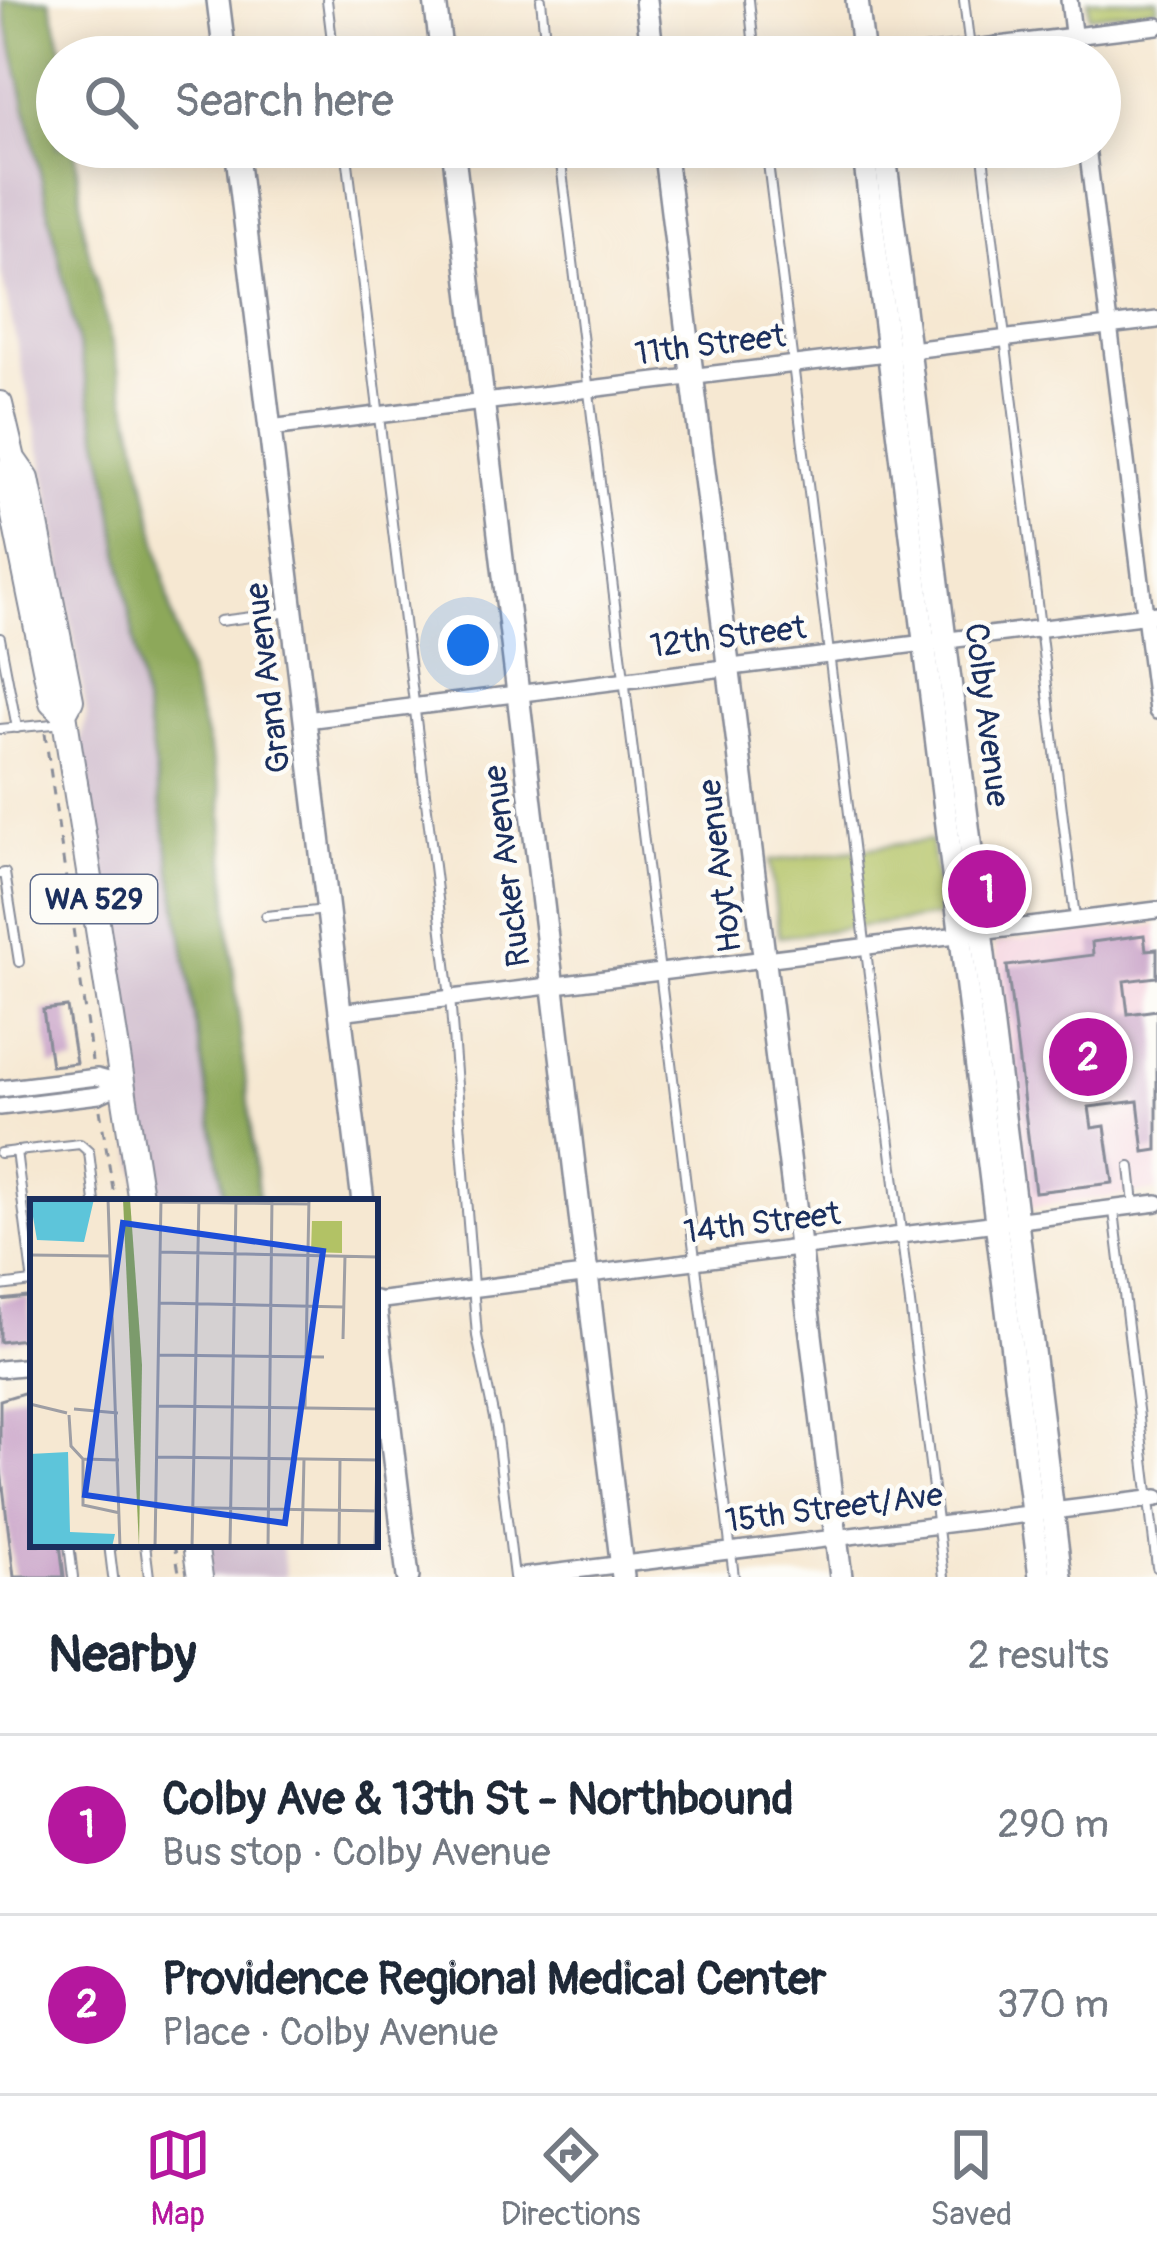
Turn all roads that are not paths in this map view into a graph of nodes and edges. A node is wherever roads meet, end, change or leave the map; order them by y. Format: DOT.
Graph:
graph roads {
  1 [pos="218,0"];
  2 [pos="327,0"];
  3 [pos="435,0"];
  4 [pos="541,0"];
  5 [pos="646,0"];
  6 [pos="748,0"];
  7 [pos="857,0"];
  8 [pos="964,0"];
  9 [pos="1070,0"];
  10 [pos="1157,26"];
  11 [pos="222,36"];
  12 [pos="331,36"];
  13 [pos="439,36"];
  14 [pos="545,36"];
  15 [pos="650,36"];
  16 [pos="752,36"];
  17 [pos="861,36"];
  18 [pos="968,36"];
  19 [pos="1074,36"];
  20 [pos="239,168"];
  21 [pos="349,168"];
  22 [pos="456,168"];
  23 [pos="562,168"];
  24 [pos="667,168"];
  25 [pos="769,168"];
  26 [pos="867,168"];
  27 [pos="885,168"];
  28 [pos="985,168"];
  29 [pos="1089,168"];
  30 [pos="1157,320"];
  31 [pos="1107,326"];
  32 [pos="1006,338"];
  33 [pos="898,352"];
  34 [pos="793,365"];
  35 [pos="693,377"];
  36 [pos="590,390"];
  37 [pos="484,403"];
  38 [pos="0,404"];
  39 [pos="380,415"];
  40 [pos="270,428"];
  41 [pos="293,611"];
  42 [pos="1152,615"];
  43 [pos="220,621"];
  44 [pos="1040,628"];
  45 [pos="0,638"];
  46 [pos="934,642"];
  47 [pos="831,655"];
  48 [pos="729,667"];
  49 [pos="623,680"];
  50 [pos="520,694"];
  51 [pos="416,706"];
  52 [pos="1157,711"];
  53 [pos="307,720"];
  54 [pos="58,721"];
  55 [pos="17,728"];
  56 [pos="0,729"];
  57 [pos="0,874"];
  58 [pos="328,910"];
  59 [pos="1157,910"];
  60 [pos="266,916"];
  61 [pos="1076,919"];
  62 [pos="970,931"];
  63 [pos="866,946"];
  64 [pos="764,958"];
  65 [pos="19,962"];
  66 [pos="658,972"];
  67 [pos="554,985"];
  68 [pos="450,997"];
  69 [pos="340,1012"];
  70 [pos="122,1084"];
  71 [pos="0,1089"];
  72 [pos="0,1107"];
  73 [pos="16,1151"];
  74 [pos="0,1153"];
  75 [pos="1130,1167"];
  76 [pos="95,1199"];
  77 [pos="141,1199"];
  78 [pos="363,1199"];
  79 [pos="1157,1203"];
  80 [pos="1134,1206"];
  81 [pos="1114,1208"];
  82 [pos="1005,1222"];
  83 [pos="901,1235"];
  84 [pos="800,1250"];
  85 [pos="30,1260"];
  86 [pos="694,1263"];
  87 [pos="587,1276"];
  88 [pos="30,1283"];
  89 [pos="0,1286"];
  90 [pos="472,1290"];
  91 [pos="378,1302"];
  92 [pos="378,1327"];
  93 [pos="30,1366"];
  94 [pos="0,1369"];
  95 [pos="1153,1498"];
  96 [pos="1042,1512"];
  97 [pos="937,1525"];
  98 [pos="836,1538"];
  99 [pos="69,1547"];
  100 [pos="109,1547"];
  101 [pos="145,1547"];
  102 [pos="195,1547"];
  103 [pos="731,1551"];
  104 [pos="1157,1567"];
  105 [pos="622,1571"];
  106 [pos="73,1577"];
  107 [pos="113,1577"];
  108 [pos="149,1577"];
  109 [pos="200,1577"];
  110 [pos="408,1577"];
  111 [pos="516,1577"];
  112 [pos="734,1577"];
  113 [pos="841,1577"];
  114 [pos="944,1577"];
  115 [pos="1040,1577"];
  116 [pos="1061,1577"];
  1 -- 11 [label="street"];
  2 -- 12 [label="lane"];
  3 -- 13 [label="street"];
  4 -- 14 [label="lane"];
  5 -- 15 [label="street"];
  6 -- 16 [label="lane"];
  7 -- 17 [label="street"];
  8 -- 18 [label="lane"];
  9 -- 19 [label="street"];
  10 -- 19 [label="street"];
  20 -- 40 [label="street, Grand Avenue"];
  21 -- 39 [label="lane"];
  22 -- 37 [label="street, Rucker Avenue"];
  23 -- 36 [label="lane"];
  24 -- 35 [label="street, Hoyt Avenue"];
  25 -- 34 [label="lane"];
  26 -- 33 [label="street, Colby Avenue"];
  27 -- 33 [label="street, Colby Avenue"];
  28 -- 32 [label="lane"];
  29 -- 31 [label="street"];
  30 -- 31 [label="street, 11th Street"];
  31 -- 32 [label="street, 11th Street"];
  31 -- 42 [label="street"];
  32 -- 33 [label="street, 11th Street"];
  32 -- 44 [label="lane"];
  33 -- 34 [label="street, 11th Street"];
  33 -- 46 [label="street, Colby Avenue"];
  34 -- 35 [label="street, 11th Street"];
  34 -- 47 [label="lane"];
  35 -- 36 [label="street, 11th Street"];
  35 -- 48 [label="street, Hoyt Avenue"];
  36 -- 37 [label="street, 11th Street"];
  36 -- 49 [label="lane"];
  37 -- 39 [label="street, 11th Street"];
  37 -- 50 [label="street, Rucker Avenue"];
  38 -- 54 [label="main road, WA 529"];
  39 -- 40 [label="street, 11th Street"];
  39 -- 51 [label="lane"];
  40 -- 41 [label="street, Grand Avenue"];
  41 -- 43 [label="lane"];
  41 -- 53 [label="street, Grand Avenue"];
  42 -- 44 [label="street, 12th Street"];
  42 -- 52 [label="street"];
  44 -- 46 [label="street, 12th Street"];
  44 -- 61 [label="lane"];
  45 -- 55 [label="lane"];
  46 -- 47 [label="street, 12th Street"];
  46 -- 62 [label="street, Colby Avenue"];
  47 -- 48 [label="street, 12th Street"];
  47 -- 63 [label="lane"];
  48 -- 49 [label="street, 12th Street"];
  48 -- 64 [label="street, Hoyt Avenue"];
  49 -- 50 [label="street, 12th Street"];
  49 -- 66 [label="lane"];
  50 -- 51 [label="street, 12th Street"];
  50 -- 67 [label="street, Rucker Avenue"];
  51 -- 53 [label="street, 12th Street"];
  51 -- 68 [label="lane"];
  53 -- 58 [label="street, Grand Avenue"];
  54 -- 55 [label="lane"];
  54 -- 70 [label="main road, WA 529"];
  55 -- 56 [label="lane"];
  57 -- 65 [label="lane"];
  58 -- 60 [label="lane"];
  58 -- 69 [label="street, Grand Avenue"];
  59 -- 61 [label="street"];
  61 -- 62 [label="street"];
  62 -- 63 [label="street"];
  62 -- 82 [label="street, Colby Avenue"];
  63 -- 64 [label="street"];
  63 -- 83 [label="lane"];
  64 -- 66 [label="street"];
  64 -- 84 [label="street, Hoyt Avenue"];
  66 -- 67 [label="street"];
  66 -- 86 [label="lane"];
  67 -- 68 [label="street"];
  67 -- 87 [label="street, Rucker Avenue"];
  68 -- 69 [label="street"];
  68 -- 90 [label="lane"];
  69 -- 78 [label="street, Grand Avenue"];
  70 -- 71 [label="street"];
  70 -- 72 [label="street"];
  70 -- 77 [label="main road, WA 529"];
  73 -- 74 [label="lane"];
  73 -- 76 [label="lane"];
  73 -- 85 [label="lane"];
  75 -- 80 [label="lane"];
  79 -- 80 [label="street, 14th Street"];
  80 -- 81 [label="street, 14th Street"];
  81 -- 82 [label="street, 14th Street"];
  81 -- 95 [label="lane"];
  82 -- 83 [label="street, 14th Street"];
  82 -- 96 [label="street, Colby Avenue"];
  83 -- 84 [label="street, 14th Street"];
  83 -- 97 [label="lane"];
  84 -- 86 [label="street, 14th Street"];
  84 -- 98 [label="street, Hoyt Avenue"];
  86 -- 87 [label="street, 14th Street"];
  86 -- 103 [label="lane"];
  87 -- 90 [label="street, 14th Street"];
  87 -- 105 [label="street, Rucker Avenue"];
  88 -- 89 [label="lane"];
  90 -- 91 [label="street, 14th Street"];
  90 -- 111 [label="lane"];
  92 -- 110 [label="street"];
  93 -- 94 [label="street"];
  95 -- 96 [label="street, 15th Street/Ave"];
  95 -- 104 [label="lane"];
  96 -- 97 [label="street, 15th Street/Ave"];
  96 -- 115 [label="street, Colby Avenue"];
  96 -- 116 [label="street, Colby Avenue"];
  97 -- 98 [label="street, 15th Street/Ave"];
  97 -- 114 [label="lane"];
  98 -- 103 [label="street, 15th Street/Ave"];
  98 -- 113 [label="street, Hoyt Avenue"];
  99 -- 106 [label="lane"];
  100 -- 107 [label="lane"];
  101 -- 108 [label="lane"];
  102 -- 109 [label="main road"];
  103 -- 105 [label="street, 15th Street/Ave"];
  103 -- 112 [label="lane"];
  105 -- 111 [label="street, 15th Street/Ave"];
}
